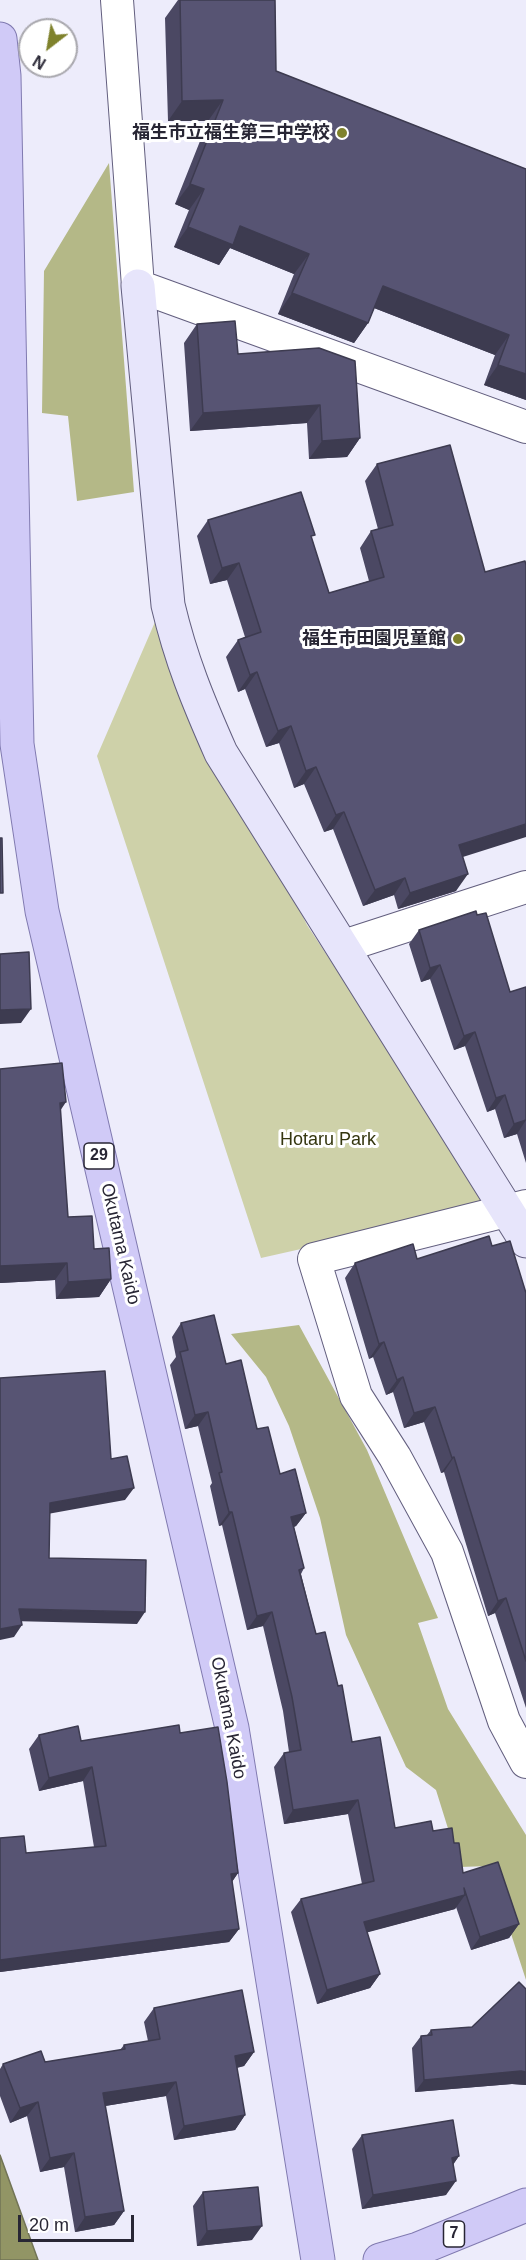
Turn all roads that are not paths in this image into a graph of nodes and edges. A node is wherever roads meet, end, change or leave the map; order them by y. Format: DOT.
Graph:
graph roads {
  1 [pos="117,0"];
  2 [pos="0,39"];
  3 [pos="2,76"];
  4 [pos="138,286"];
  5 [pos="5,390"];
  6 [pos="526,426"];
  7 [pos="526,887"];
  8 [pos="344,946"];
  9 [pos="517,1209"];
  10 [pos="526,1241"];
  11 [pos="526,1762"];
  12 [pos="526,2205"];
  13 [pos="318,2260"];
  14 [pos="380,2260"];
  1 -- 4 [label="street"];
  2 -- 3 [label="main road, Okutama Kaido / 29"];
  3 -- 5 [label="main road, Okutama Kaido / 29"];
  4 -- 6 [label="street"];
  4 -- 8 [label="street"];
  5 -- 13 [label="main road, Okutama Kaido / 29"];
  7 -- 8 [label="street"];
  8 -- 9 [label="street"];
  9 -- 10 [label="street"];
  9 -- 11 [label="street"];
  12 -- 14 [label="main road, 7"];
}
